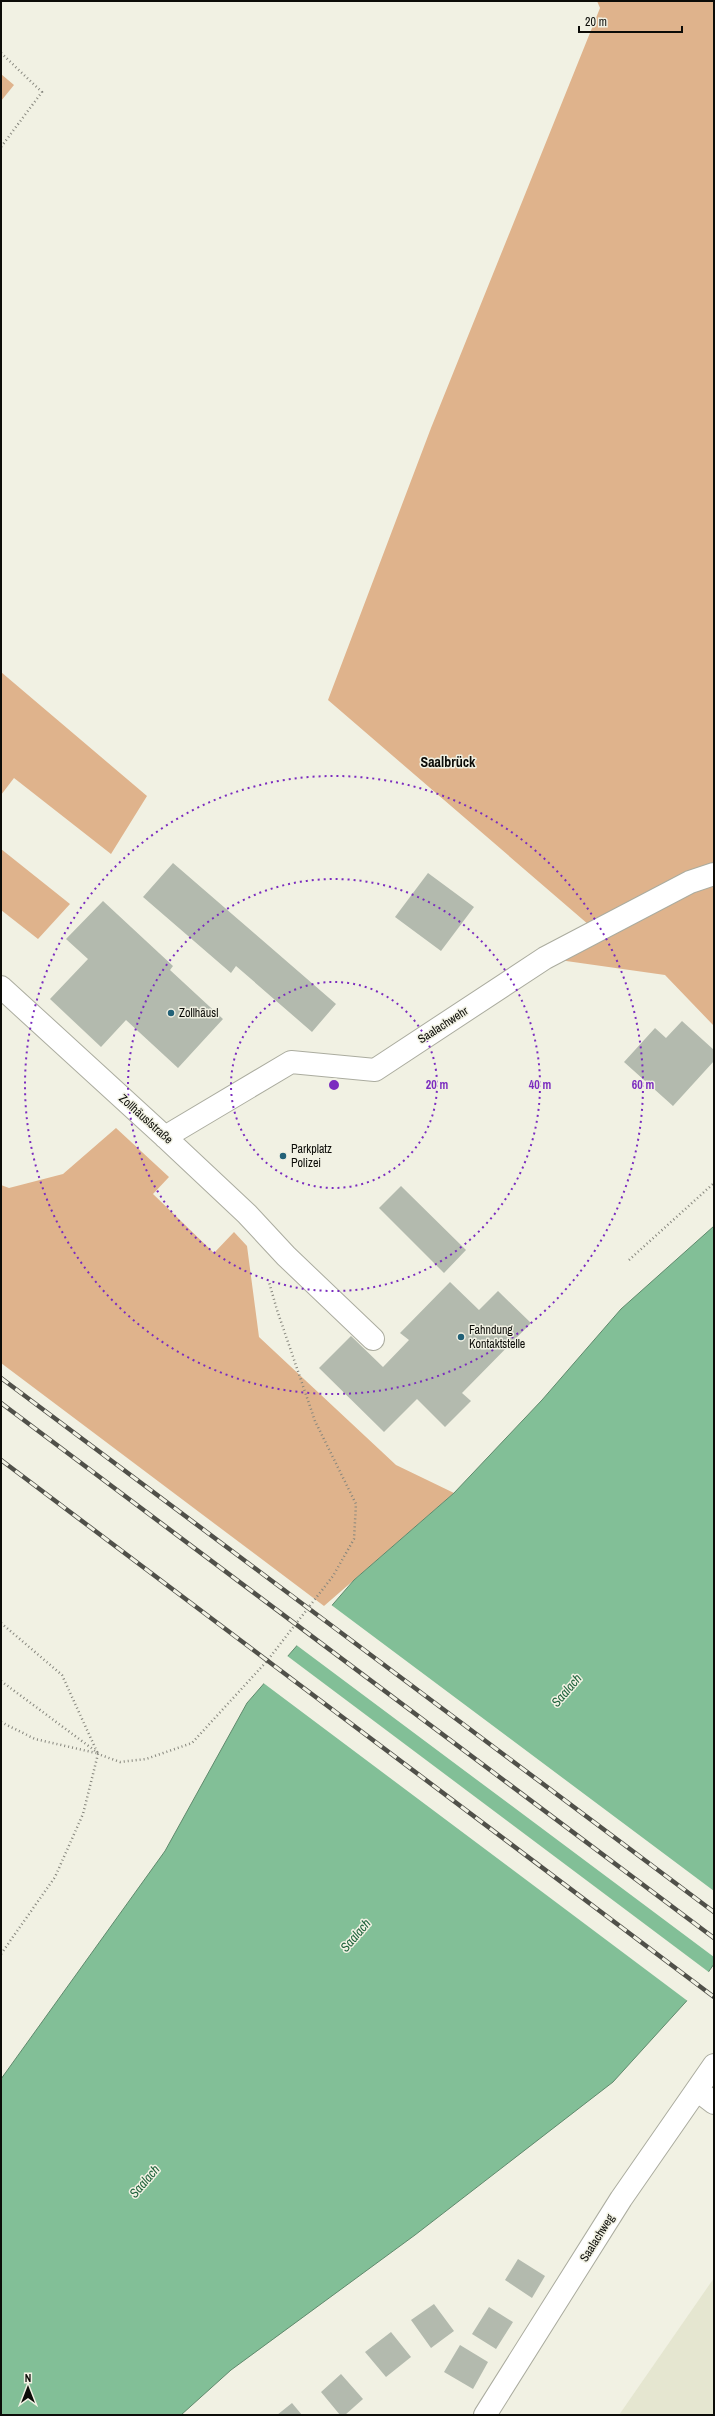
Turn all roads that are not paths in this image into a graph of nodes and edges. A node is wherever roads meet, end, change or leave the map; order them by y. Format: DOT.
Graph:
graph roads {
  1 [pos="714,874"];
  2 [pos="1,987"];
  3 [pos="165,1137"];
  4 [pos="372,1339"];
  5 [pos="714,2065"];
  6 [pos="697,2090"];
  7 [pos="714,2103"];
  8 [pos="486,2415"];
  1 -- 3 [label="street, Saalachwehr"];
  2 -- 3 [label="street, Zollhäuslstraße"];
  3 -- 4 [label="street, Zollhäuslstraße"];
  5 -- 6 [label="street, Saalachweg"];
  6 -- 7 [label="street"];
  6 -- 8 [label="street, Saalachweg"];
}
